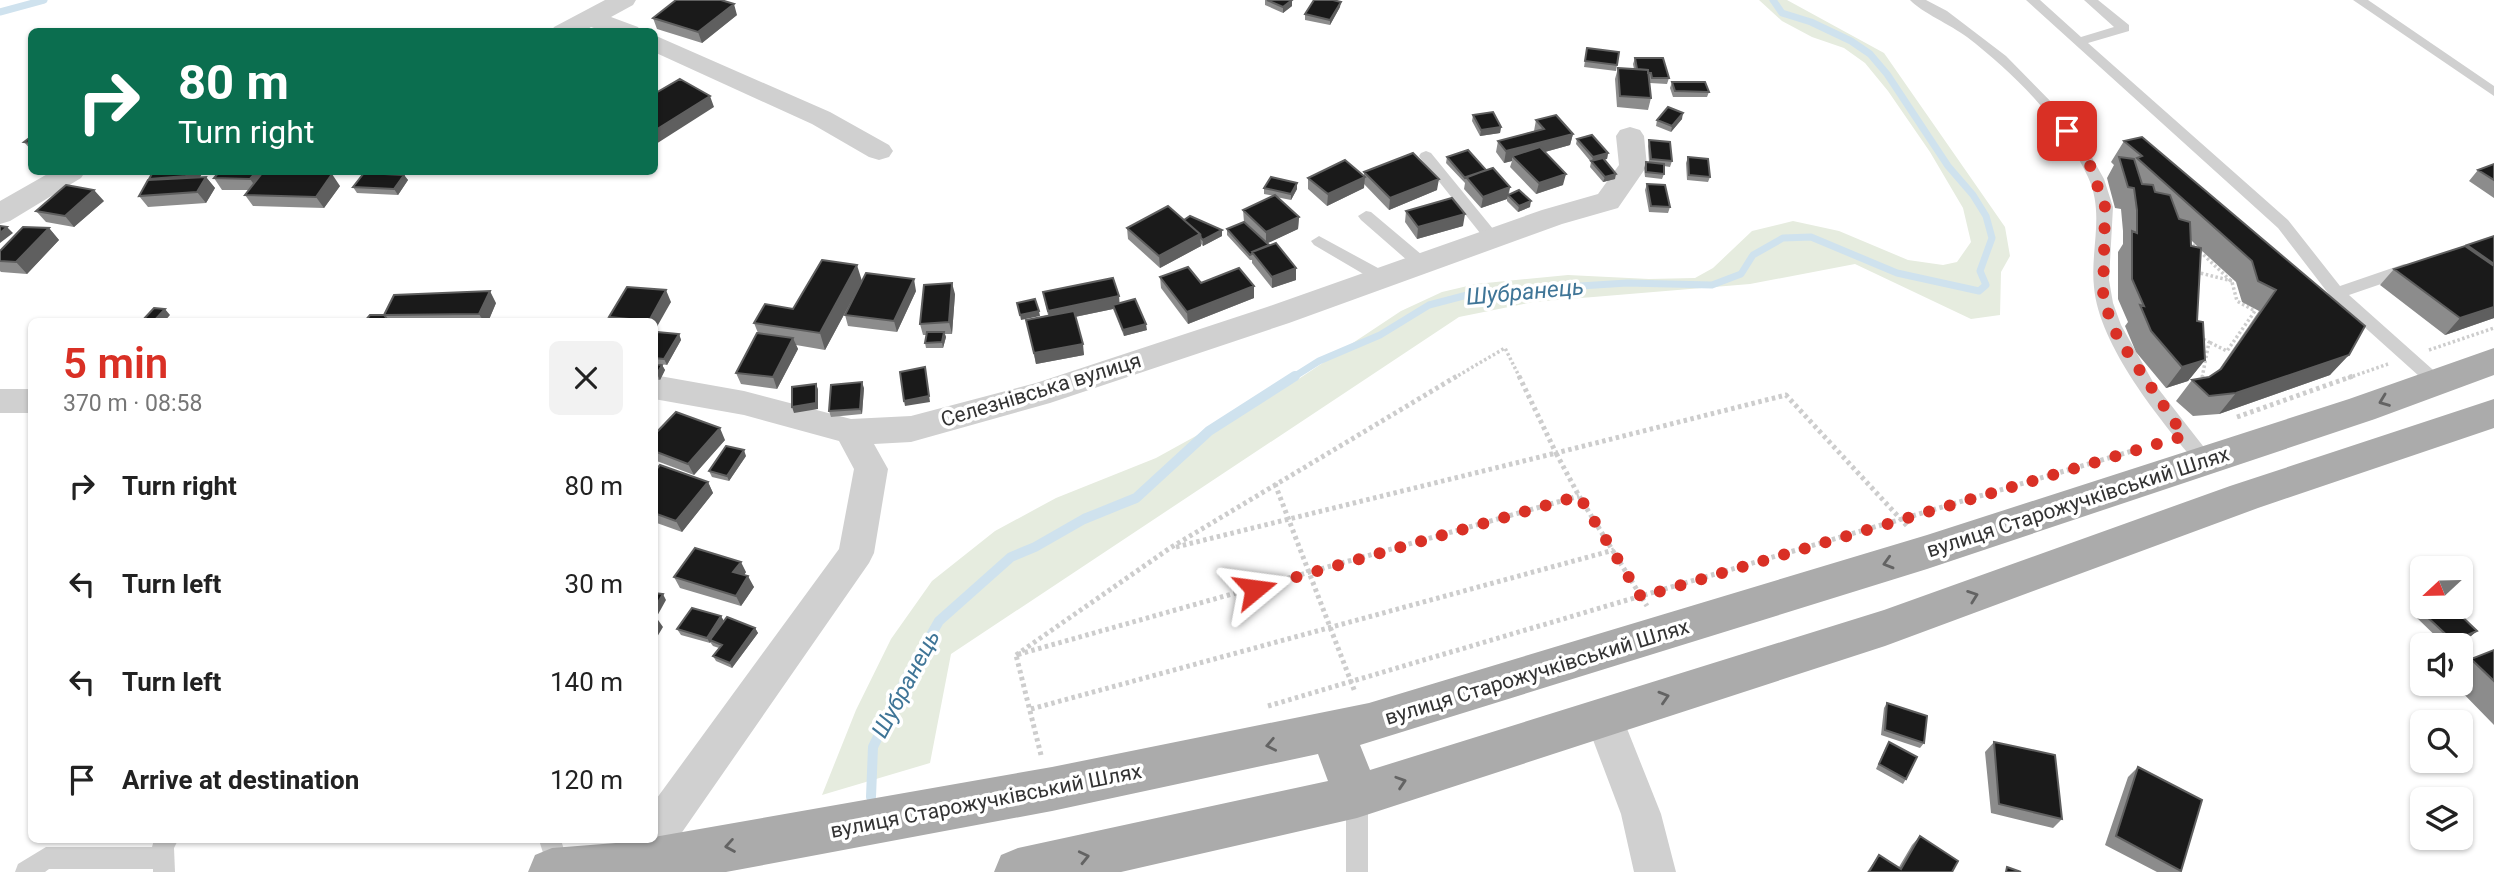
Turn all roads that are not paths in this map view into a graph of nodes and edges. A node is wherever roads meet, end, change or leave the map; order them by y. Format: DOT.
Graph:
graph roads {
  1 [pos="624,0"];
  2 [pos="1916,0"];
  3 [pos="2032,0"];
  4 [pos="2091,0"];
  5 [pos="2359,0"];
  6 [pos="587,19"];
  7 [pos="570,28"];
  8 [pos="620,28"];
  9 [pos="2081,41"];
  10 [pos="658,44"];
  11 [pos="2494,92"];
  12 [pos="1630,136"];
  13 [pos="879,151"];
  14 [pos="1426,156"];
  15 [pos="66,175"];
  16 [pos="0,214"];
  17 [pos="1366,216"];
  18 [pos="1493,239"];
  19 [pos="1319,241"];
  20 [pos="2428,262"];
  21 [pos="1422,264"];
  22 [pos="1383,278"];
  23 [pos="2337,293"];
  24 [pos="2494,361"];
  25 [pos="2430,366"];
  26 [pos="658,388"];
  27 [pos="0,401"];
  28 [pos="28,401"];
  29 [pos="2494,413"];
  30 [pos="851,432"];
  31 [pos="2194,448"];
  32 [pos="1603,716"];
  33 [pos="1351,728"];
  34 [pos="1356,796"];
  35 [pos="658,833"];
  36 [pos="644,853"];
  37 [pos="165,857"];
  38 [pos="554,861"];
  39 [pos="26,872"];
  40 [pos="1017,872"];
  41 [pos="1357,872"];
  42 [pos="1655,872"];
  1 -- 6 [label="street"];
  2 -- 31 [label="lane"];
  3 -- 9 [label="lane"];
  4 -- 9 [label="lane"];
  5 -- 11 [label="lane"];
  6 -- 7 [label="street"];
  6 -- 8 [label="street"];
  9 -- 23 [label="lane"];
  10 -- 13 [label="street"];
  12 -- 18 [label="street, Селезнівська вулиця"];
  14 -- 18 [label="lane"];
  15 -- 16 [label="street"];
  17 -- 21 [label="lane"];
  18 -- 21 [label="street, Селезнівська вулиця"];
  19 -- 22 [label="lane"];
  20 -- 23 [label="lane"];
  21 -- 22 [label="street, Селезнівська вулиця"];
  22 -- 30 [label="street, Селезнівська вулиця"];
  23 -- 25 [label="lane"];
  24 -- 25 [label="main road, вулиця Старожучківський Шлях"];
  25 -- 31 [label="main road, вулиця Старожучківський Шлях, one-way"];
  26 -- 30 [label="street, Селезнівська вулиця"];
  27 -- 28 [label="street"];
  32 -- 29 [label="main road, one-way"];
  30 -- 35 [label="street"];
  31 -- 33 [label="main road, вулиця Старожучківський Шлях, one-way"];
  34 -- 32 [label="main road, one-way"];
  32 -- 42 [label="street"];
  33 -- 34 [label="main road"];
  33 -- 36 [label="main road, вулиця Старожучківський Шлях, one-way"];
  40 -- 34 [label="main road, one-way"];
  34 -- 41 [label="lane"];
  36 -- 38 [label="main road, вулиця Старожучківський Шлях"];
  37 -- 39 [label="lane"];
}
